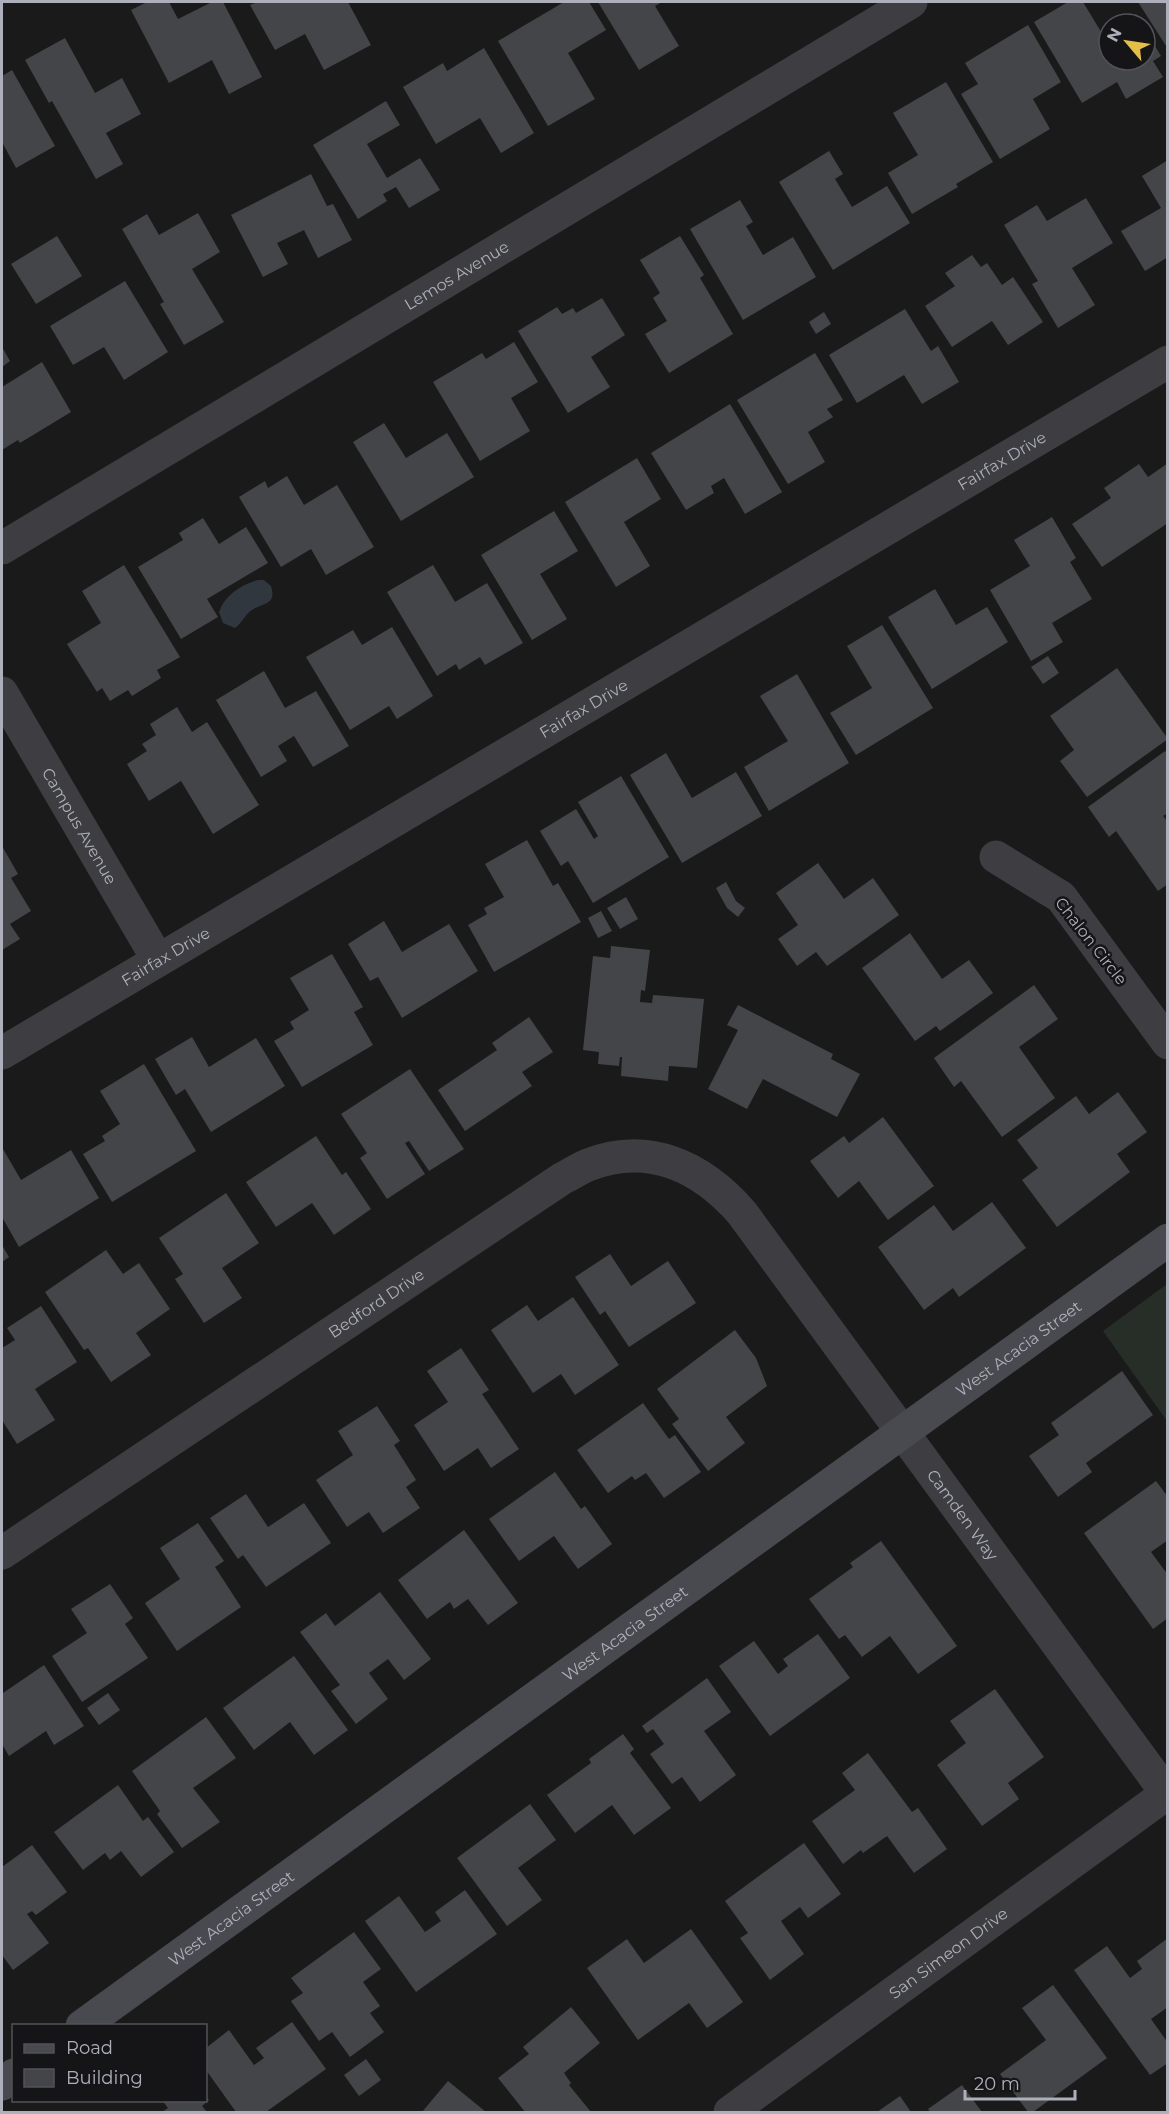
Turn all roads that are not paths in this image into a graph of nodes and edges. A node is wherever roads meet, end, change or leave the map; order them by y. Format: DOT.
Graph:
graph roads {
  1 [pos="911,2"];
  2 [pos="1167,362"];
  3 [pos="2,548"];
  4 [pos="2,693"];
  5 [pos="996,857"];
  6 [pos="158,960"];
  7 [pos="1167,1043"];
  8 [pos="2,1053"];
  9 [pos="757,1233"];
  10 [pos="1167,1240"];
  11 [pos="904,1432"];
  12 [pos="2,1553"];
  13 [pos="1167,1794"];
  14 [pos="83,2024"];
  15 [pos="729,2112"];
  1 -- 3 [label="street, Lemos Avenue"];
  2 -- 6 [label="street, Fairfax Drive"];
  4 -- 6 [label="street, Campus Avenue"];
  5 -- 7 [label="street, Chalon Circle"];
  6 -- 8 [label="street, Fairfax Drive"];
  9 -- 11 [label="street, Camden Way"];
  9 -- 12 [label="street, Bedford Drive"];
  10 -- 11 [label="street, West Acacia Street"];
  11 -- 13 [label="street, Camden Way"];
  11 -- 14 [label="street, West Acacia Street"];
  13 -- 15 [label="street, San Simeon Drive"];
}
